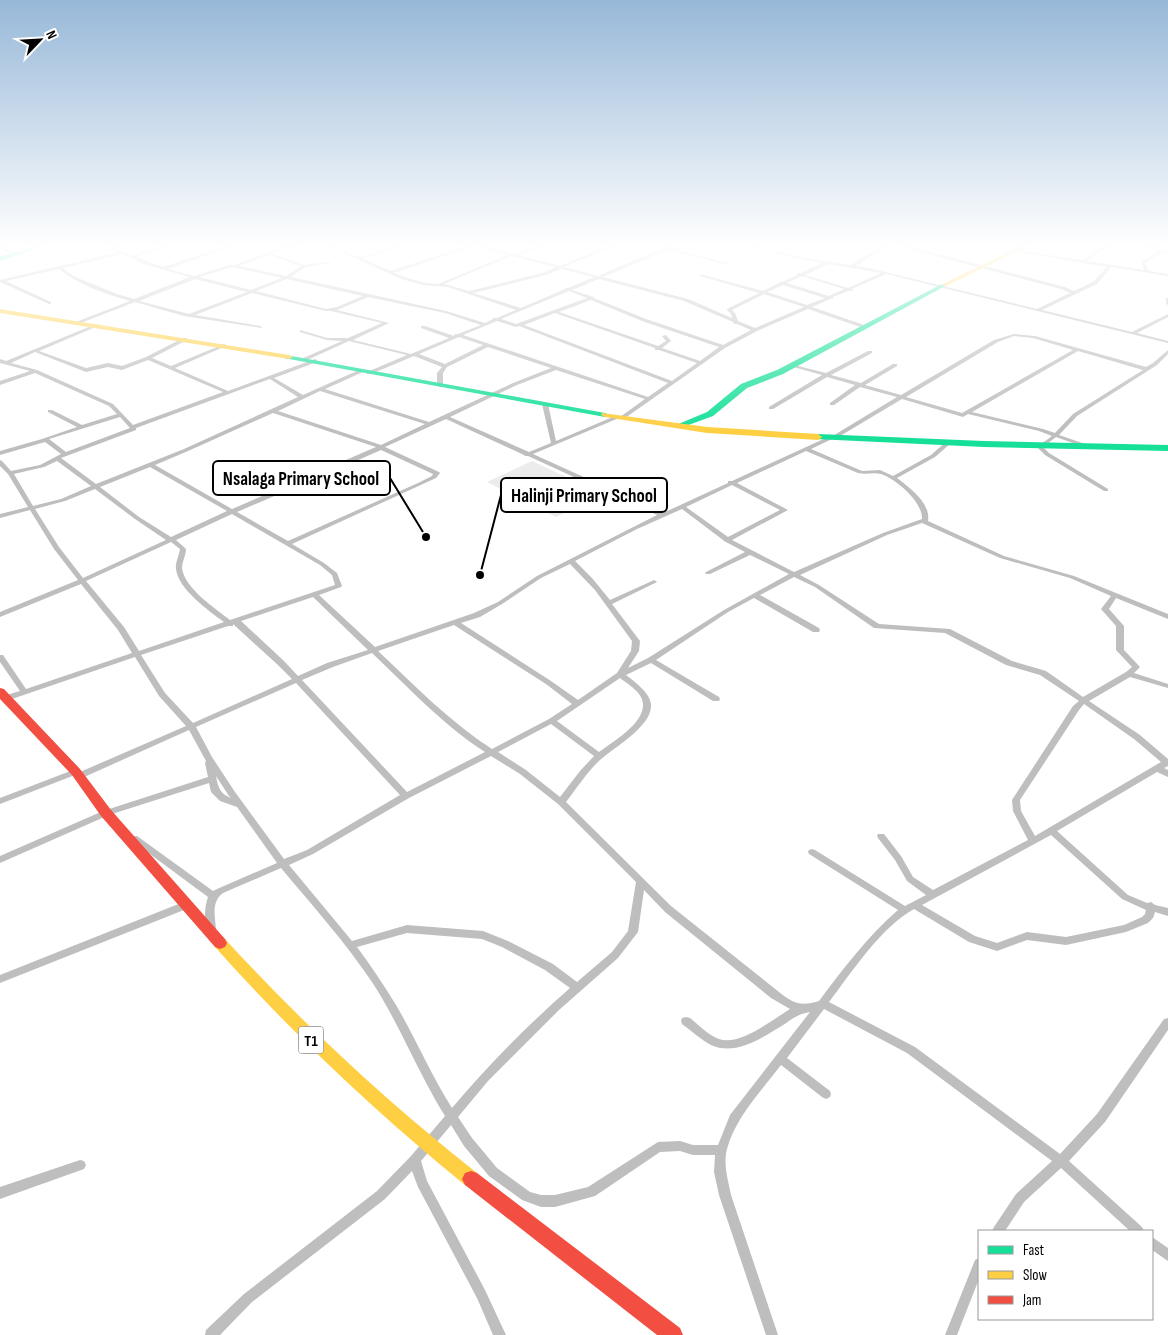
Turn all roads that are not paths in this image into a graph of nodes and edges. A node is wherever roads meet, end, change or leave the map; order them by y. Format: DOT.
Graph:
graph roads {
  1 [pos="124,305"];
  2 [pos="155,305"];
  3 [pos="218,305"];
  4 [pos="305,305"];
  5 [pos="344,305"];
  6 [pos="413,305"];
  7 [pos="508,305"];
  8 [pos="528,305"];
  9 [pos="573,305"];
  10 [pos="609,305"];
  11 [pos="698,305"];
  12 [pos="737,305"];
  13 [pos="801,305"];
  14 [pos="811,305"];
  15 [pos="906,305"];
  16 [pos="1017,305"];
  17 [pos="1048,305"];
  18 [pos="806,307"];
  19 [pos="519,309"];
  20 [pos="333,310"];
  21 [pos="1037,310"];
  22 [pos="0,311"];
  23 [pos="556,312"];
  24 [pos="1168,315"];
  25 [pos="190,316"];
  26 [pos="495,320"];
  27 [pos="78,322"];
  28 [pos="736,323"];
  29 [pos="484,324"];
  30 [pos="96,325"];
  31 [pos="520,325"];
  32 [pos="260,327"];
  33 [pos="423,327"];
  34 [pos="865,327"];
  35 [pos="755,330"];
  36 [pos="302,331"];
  37 [pos="1132,334"];
  38 [pos="454,336"];
  39 [pos="664,336"];
  40 [pos="185,339"];
  41 [pos="348,340"];
  42 [pos="1168,342"];
  43 [pos="224,345"];
  44 [pos="486,346"];
  45 [pos="723,347"];
  46 [pos="657,349"];
  47 [pos="1078,349"];
  48 [pos="36,351"];
  49 [pos="1168,351"];
  50 [pos="870,352"];
  51 [pos="412,354"];
  52 [pos="148,358"];
  53 [pos="303,360"];
  54 [pos="315,361"];
  55 [pos="0,362"];
  56 [pos="8,362"];
  57 [pos="701,363"];
  58 [pos="895,364"];
  59 [pos="792,365"];
  60 [pos="445,366"];
  61 [pos="173,367"];
  62 [pos="556,368"];
  63 [pos="1146,369"];
  64 [pos="35,371"];
  65 [pos="365,372"];
  66 [pos="826,375"];
  67 [pos="270,377"];
  68 [pos="0,383"];
  69 [pos="673,383"];
  70 [pos="440,385"];
  71 [pos="860,385"];
  72 [pos="321,390"];
  73 [pos="227,392"];
  74 [pos="494,394"];
  75 [pos="903,397"];
  76 [pos="303,398"];
  77 [pos="650,399"];
  78 [pos="545,404"];
  79 [pos="832,404"];
  80 [pos="771,408"];
  81 [pos="50,411"];
  82 [pos="274,411"];
  83 [pos="967,412"];
  84 [pos="121,415"];
  85 [pos="446,417"];
  86 [pos="620,417"];
  87 [pos="429,424"];
  88 [pos="677,426"];
  89 [pos="81,427"];
  90 [pos="133,427"];
  91 [pos="1056,435"];
  92 [pos="832,438"];
  93 [pos="45,440"];
  94 [pos="950,442"];
  95 [pos="554,444"];
  96 [pos="1041,444"];
  97 [pos="1086,446"];
  98 [pos="380,448"];
  99 [pos="1168,448"];
  100 [pos="805,449"];
  101 [pos="0,453"];
  102 [pos="65,454"];
  103 [pos="527,455"];
  104 [pos="57,458"];
  105 [pos="0,462"];
  106 [pos="150,464"];
  107 [pos="10,473"];
  108 [pos="893,478"];
  109 [pos="730,482"];
  110 [pos="97,485"];
  111 [pos="1106,490"];
  112 [pos="683,507"];
  113 [pos="32,508"];
  114 [pos="233,511"];
  115 [pos="662,515"];
  116 [pos="0,516"];
  117 [pos="923,522"];
  118 [pos="171,540"];
  119 [pos="726,540"];
  120 [pos="286,544"];
  121 [pos="750,552"];
  122 [pos="570,561"];
  123 [pos="708,573"];
  124 [pos="794,574"];
  125 [pos="82,581"];
  126 [pos="654,582"];
  127 [pos="315,595"];
  128 [pos="754,595"];
  129 [pos="1115,595"];
  130 [pos="608,603"];
  131 [pos="0,615"];
  132 [pos="1168,617"];
  133 [pos="233,623"];
  134 [pos="456,623"];
  135 [pos="816,630"];
  136 [pos="372,650"];
  137 [pos="136,654"];
  138 [pos="0,657"];
  139 [pos="651,660"];
  140 [pos="1129,674"];
  141 [pos="620,676"];
  142 [pos="295,680"];
  143 [pos="1168,686"];
  144 [pos="25,692"];
  145 [pos="3,695"];
  146 [pos="716,699"];
  147 [pos="1084,700"];
  148 [pos="578,704"];
  149 [pos="552,722"];
  150 [pos="191,726"];
  151 [pos="491,753"];
  152 [pos="599,756"];
  153 [pos="208,758"];
  154 [pos="1167,762"];
  155 [pos="1157,768"];
  156 [pos="78,774"];
  157 [pos="1168,774"];
  158 [pos="212,779"];
  159 [pos="406,796"];
  160 [pos="0,801"];
  161 [pos="561,802"];
  162 [pos="241,805"];
  163 [pos="106,813"];
  164 [pos="1051,830"];
  165 [pos="123,832"];
  166 [pos="881,836"];
  167 [pos="1033,841"];
  168 [pos="812,852"];
  169 [pos="0,860"];
  170 [pos="282,863"];
  171 [pos="640,883"];
  172 [pos="933,895"];
  173 [pos="213,896"];
  174 [pos="186,905"];
  175 [pos="1151,906"];
  176 [pos="910,908"];
  177 [pos="1168,912"];
  178 [pos="211,930"];
  179 [pos="350,945"];
  180 [pos="0,979"];
  181 [pos="577,988"];
  182 [pos="823,1004"];
  183 [pos="798,1009"];
  184 [pos="686,1021"];
  185 [pos="1168,1022"];
  186 [pos="780,1058"];
  187 [pos="826,1094"];
  188 [pos="451,1116"];
  189 [pos="427,1145"];
  190 [pos="721,1150"];
  191 [pos="415,1160"];
  192 [pos="1061,1161"];
  193 [pos="80,1165"];
  194 [pos="0,1193"];
  195 [pos="999,1230"];
  196 [pos="1137,1230"];
  197 [pos="1153,1243"];
  198 [pos="1168,1255"];
  199 [pos="978,1267"];
  200 [pos="211,1335"];
  201 [pos="500,1335"];
  202 [pos="671,1335"];
  203 [pos="772,1335"];
  204 [pos="951,1335"];
  1 -- 27 [label="street"];
  2 -- 25 [label="street"];
  3 -- 25 [label="street"];
  4 -- 20 [label="street"];
  5 -- 20 [label="street"];
  6 -- 29 [label="street"];
  7 -- 19 [label="street"];
  8 -- 19 [label="street"];
  9 -- 23 [label="street"];
  10 -- 45 [label="street"];
  11 -- 28 [label="street"];
  12 -- 28 [label="street"];
  13 -- 18 [label="street"];
  14 -- 18 [label="street"];
  15 -- 34 [label="main road"];
  16 -- 21 [label="street"];
  17 -- 21 [label="street"];
  18 -- 34 [label="street"];
  18 -- 35 [label="street"];
  19 -- 26 [label="street"];
  20 -- 41 [label="street"];
  21 -- 37 [label="street"];
  22 -- 27 [label="main road"];
  23 -- 31 [label="street"];
  23 -- 46 [label="street"];
  24 -- 37 [label="street"];
  25 -- 32 [label="street"];
  26 -- 29 [label="street"];
  26 -- 31 [label="street"];
  27 -- 30 [label="main road"];
  28 -- 35 [label="street"];
  29 -- 38 [label="street"];
  30 -- 40 [label="main road"];
  30 -- 48 [label="street"];
  31 -- 69 [label="street"];
  33 -- 38 [label="street"];
  34 -- 59 [label="main road"];
  35 -- 45 [label="street"];
  36 -- 41 [label="street"];
  37 -- 42 [label="street"];
  38 -- 44 [label="street"];
  38 -- 51 [label="street"];
  39 -- 46 [label="street"];
  40 -- 43 [label="main road"];
  40 -- 52 [label="street"];
  41 -- 51 [label="street"];
  41 -- 53 [label="street"];
  43 -- 53 [label="main road"];
  43 -- 61 [label="street"];
  44 -- 60 [label="street"];
  44 -- 62 [label="street"];
  45 -- 57 [label="street"];
  46 -- 57 [label="street"];
  47 -- 63 [label="street"];
  47 -- 75 [label="street"];
  47 -- 83 [label="street"];
  48 -- 52 [label="street"];
  48 -- 56 [label="street"];
  49 -- 63 [label="street"];
  50 -- 66 [label="street"];
  51 -- 60 [label="street"];
  51 -- 65 [label="street"];
  52 -- 61 [label="street"];
  53 -- 54 [label="main road"];
  54 -- 65 [label="main road"];
  54 -- 67 [label="street"];
  55 -- 56 [label="street"];
  56 -- 64 [label="street"];
  57 -- 69 [label="street"];
  58 -- 71 [label="street"];
  59 -- 66 [label="street"];
  59 -- 88 [label="main road"];
  60 -- 70 [label="street"];
  61 -- 73 [label="street"];
  62 -- 74 [label="street"];
  62 -- 77 [label="street"];
  63 -- 91 [label="street"];
  64 -- 68 [label="street"];
  64 -- 84 [label="street"];
  65 -- 70 [label="main road"];
  65 -- 72 [label="street"];
  66 -- 71 [label="street"];
  66 -- 80 [label="street"];
  67 -- 73 [label="street"];
  67 -- 76 [label="street"];
  69 -- 77 [label="street"];
  70 -- 74 [label="main road"];
  71 -- 75 [label="street"];
  71 -- 79 [label="street"];
  72 -- 76 [label="street"];
  72 -- 87 [label="street"];
  73 -- 90 [label="street"];
  74 -- 78 [label="main road"];
  74 -- 85 [label="street"];
  75 -- 83 [label="street"];
  75 -- 92 [label="street"];
  76 -- 82 [label="street"];
  77 -- 86 [label="street"];
  78 -- 86 [label="main road"];
  78 -- 95 [label="street"];
  81 -- 89 [label="street"];
  82 -- 98 [label="street"];
  82 -- 106 [label="street"];
  83 -- 91 [label="street"];
  84 -- 89 [label="street"];
  84 -- 90 [label="street"];
  85 -- 87 [label="street"];
  85 -- 103 [label="street"];
  86 -- 88 [label="main road"];
  86 -- 95 [label="street"];
  87 -- 98 [label="street"];
  88 -- 92 [label="main road"];
  89 -- 93 [label="street"];
  90 -- 102 [label="street"];
  91 -- 96 [label="street"];
  91 -- 97 [label="street"];
  92 -- 94 [label="main road"];
  92 -- 100 [label="street"];
  93 -- 101 [label="street"];
  93 -- 102 [label="street"];
  94 -- 96 [label="main road"];
  94 -- 108 [label="street"];
  95 -- 103 [label="street"];
  96 -- 97 [label="main road"];
  96 -- 111 [label="street"];
  97 -- 99 [label="main road"];
  98 -- 114 [label="street"];
  98 -- 120 [label="street"];
  100 -- 108 [label="street"];
  100 -- 109 [label="street"];
  102 -- 104 [label="street"];
  103 -- 115 [label="street"];
  104 -- 107 [label="street"];
  104 -- 110 [label="street"];
  105 -- 107 [label="street"];
  106 -- 110 [label="street"];
  106 -- 114 [label="street"];
  107 -- 113 [label="street"];
  108 -- 117 [label="street"];
  109 -- 112 [label="street"];
  109 -- 119 [label="street"];
  110 -- 113 [label="street"];
  110 -- 118 [label="street"];
  112 -- 115 [label="street"];
  112 -- 119 [label="street"];
  113 -- 116 [label="street"];
  113 -- 125 [label="street"];
  114 -- 118 [label="street"];
  114 -- 120 [label="street"];
  115 -- 122 [label="street"];
  117 -- 124 [label="street"];
  117 -- 129 [label="street"];
  118 -- 125 [label="street"];
  118 -- 133 [label="street"];
  119 -- 121 [label="street"];
  120 -- 127 [label="street"];
  121 -- 123 [label="street"];
  121 -- 124 [label="street"];
  122 -- 130 [label="street"];
  122 -- 134 [label="street"];
  124 -- 128 [label="street"];
  124 -- 147 [label="street"];
  125 -- 131 [label="street"];
  125 -- 137 [label="street"];
  126 -- 130 [label="street"];
  127 -- 133 [label="street"];
  127 -- 136 [label="street"];
  128 -- 135 [label="street"];
  128 -- 139 [label="street"];
  129 -- 132 [label="street"];
  129 -- 140 [label="street"];
  130 -- 141 [label="street"];
  133 -- 137 [label="street"];
  133 -- 142 [label="street"];
  134 -- 136 [label="street"];
  134 -- 148 [label="street"];
  136 -- 142 [label="street"];
  136 -- 151 [label="street"];
  137 -- 144 [label="street"];
  137 -- 150 [label="street"];
  138 -- 144 [label="street"];
  139 -- 141 [label="street"];
  139 -- 146 [label="street"];
  140 -- 143 [label="street"];
  140 -- 147 [label="street"];
  141 -- 148 [label="street"];
  141 -- 152 [label="street"];
  142 -- 150 [label="street"];
  142 -- 159 [label="street"];
  144 -- 145 [label="street"];
  145 -- 156 [label="main road, T1"];
  147 -- 154 [label="street"];
  147 -- 167 [label="street"];
  148 -- 149 [label="street"];
  149 -- 151 [label="street"];
  149 -- 152 [label="street"];
  150 -- 153 [label="street"];
  150 -- 156 [label="street"];
  151 -- 159 [label="street"];
  151 -- 161 [label="street"];
  152 -- 161 [label="street"];
  153 -- 158 [label="street"];
  153 -- 162 [label="street"];
  154 -- 155 [label="street"];
  155 -- 157 [label="street"];
  155 -- 164 [label="street"];
  156 -- 160 [label="street"];
  156 -- 163 [label="main road, T1"];
  158 -- 162 [label="street"];
  158 -- 163 [label="street"];
  159 -- 170 [label="street"];
  161 -- 171 [label="street"];
  162 -- 170 [label="street"];
  163 -- 165 [label="main road, T1"];
  163 -- 169 [label="street"];
  164 -- 167 [label="street"];
  164 -- 175 [label="street"];
  165 -- 173 [label="street"];
  165 -- 174 [label="main road, T1"];
  166 -- 172 [label="street"];
  167 -- 172 [label="street"];
  168 -- 176 [label="street"];
  170 -- 173 [label="street"];
  170 -- 179 [label="street"];
  171 -- 181 [label="street"];
  171 -- 183 [label="street"];
  172 -- 176 [label="street"];
  173 -- 178 [label="street"];
  174 -- 178 [label="main road, T1"];
  174 -- 180 [label="street"];
  175 -- 176 [label="street"];
  175 -- 177 [label="street"];
  176 -- 182 [label="street"];
  178 -- 189 [label="main road, T1"];
  179 -- 181 [label="street"];
  179 -- 188 [label="street"];
  181 -- 188 [label="street"];
  182 -- 183 [label="street"];
  182 -- 186 [label="street"];
  182 -- 192 [label="street"];
  183 -- 184 [label="street"];
  185 -- 192 [label="street"];
  186 -- 187 [label="street"];
  186 -- 190 [label="street"];
  188 -- 189 [label="street"];
  188 -- 190 [label="street"];
  189 -- 191 [label="street"];
  189 -- 202 [label="main road, T1"];
  190 -- 203 [label="street"];
  191 -- 200 [label="street"];
  191 -- 201 [label="street"];
  192 -- 195 [label="street"];
  192 -- 196 [label="street"];
  193 -- 194 [label="street"];
  197 -- 198 [label="street"];
  199 -- 204 [label="street"];
}
